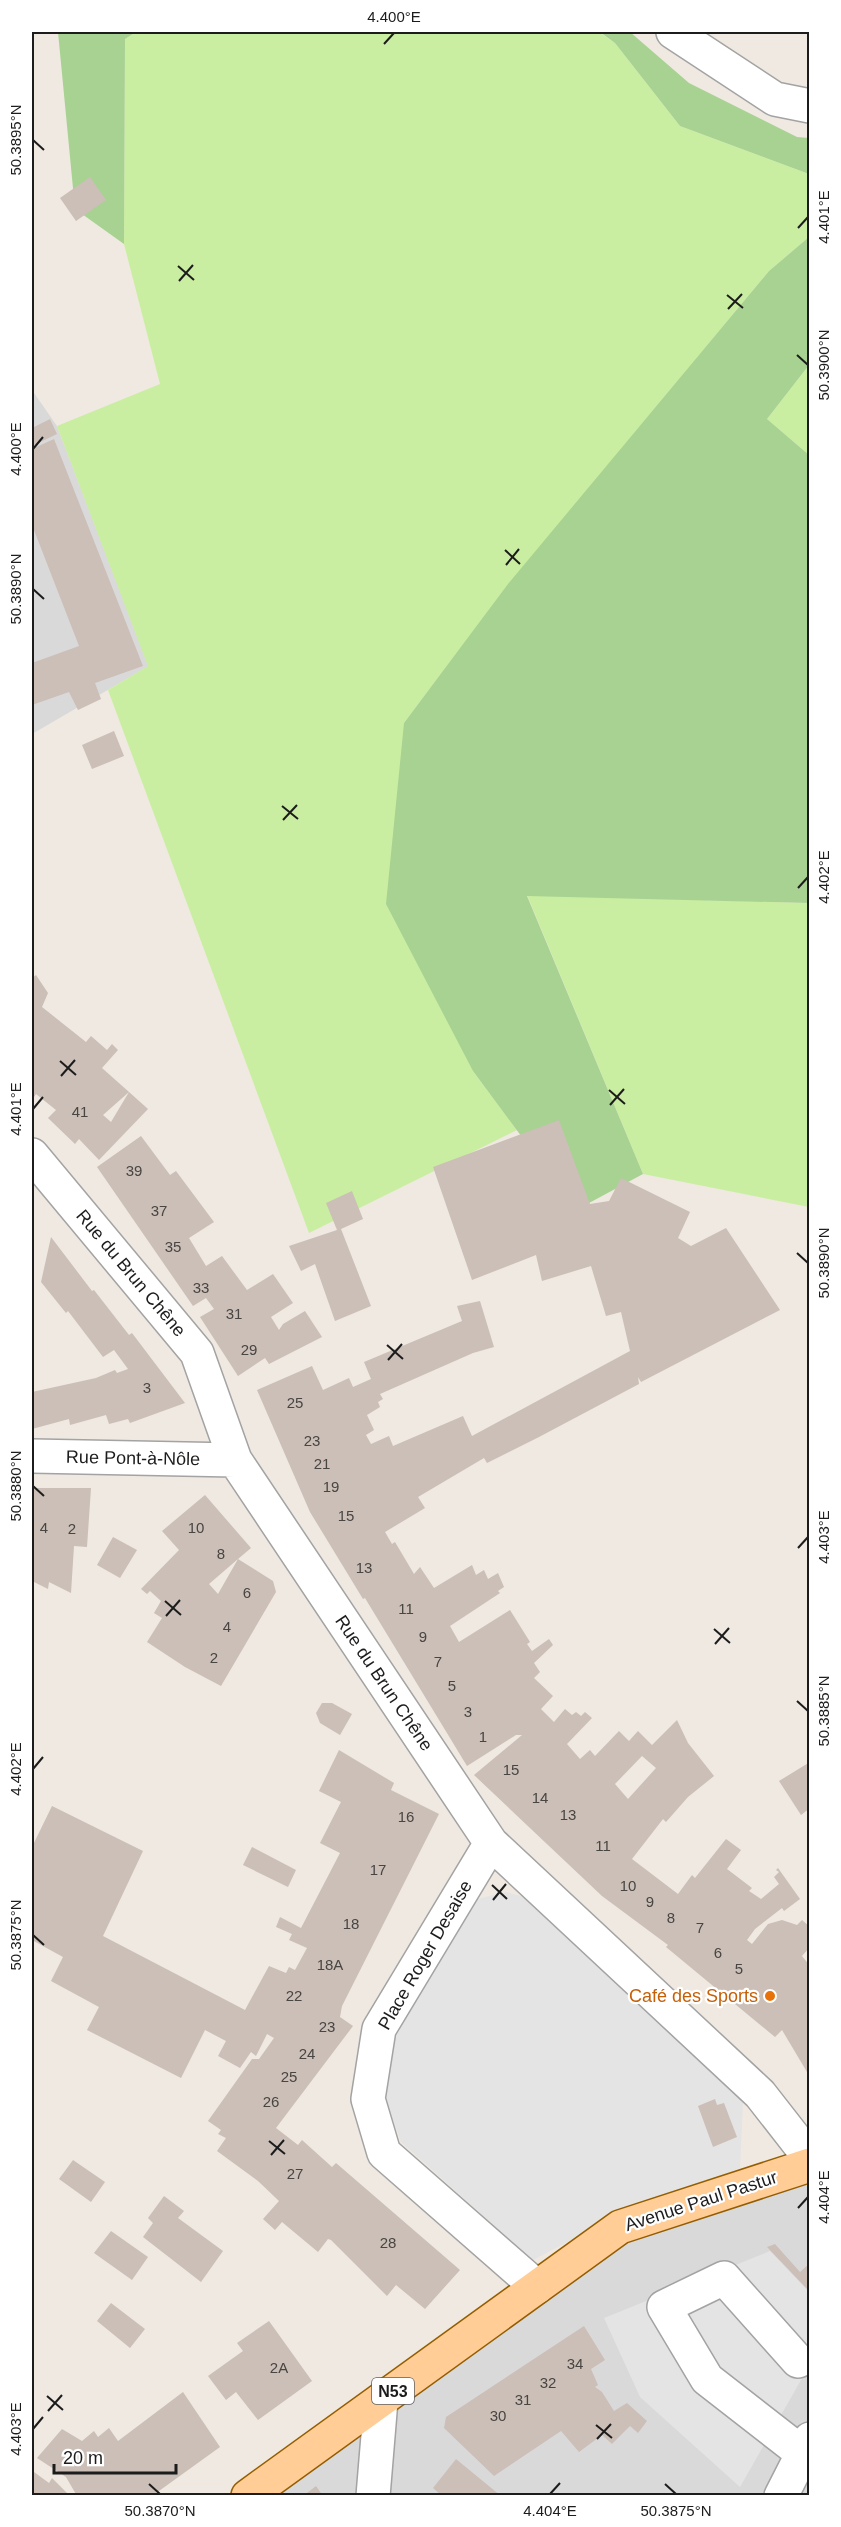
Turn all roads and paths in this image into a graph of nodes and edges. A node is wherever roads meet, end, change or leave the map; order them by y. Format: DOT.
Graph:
graph roads {
  1 [pos="673,32"];
  2 [pos="810,106"];
  3 [pos="32,1155"];
  4 [pos="32,1455"];
  5 [pos="234,1460"];
  6 [pos="491,1843"];
  7 [pos="810,2158"];
  8 [pos="810,2165"];
  9 [pos="537,2287"];
  10 [pos="798,2361"];
  11 [pos="381,2400"];
  12 [pos="806,2446"];
  13 [pos="248,2496"];
  14 [pos="373,2496"];
  15 [pos="781,2496"];
  1 -- 2 [label="street"];
  3 -- 5 [label="street, Rue du Brun Chêne"];
  4 -- 5 [label="street, Rue Pont-à-Nôle"];
  5 -- 6 [label="street, Rue du Brun Chêne"];
  6 -- 7 [label="street, Rue du Brun Chêne"];
  6 -- 9 [label="street, Place Roger Desaise"];
  8 -- 9 [label="main road, Avenue Paul Pastur / N53"];
  9 -- 11 [label="main road, N53"];
  10 -- 12 [label="street"];
  11 -- 13 [label="main road, N53"];
  11 -- 14 [label="street"];
  12 -- 15 [label="street"];
}
